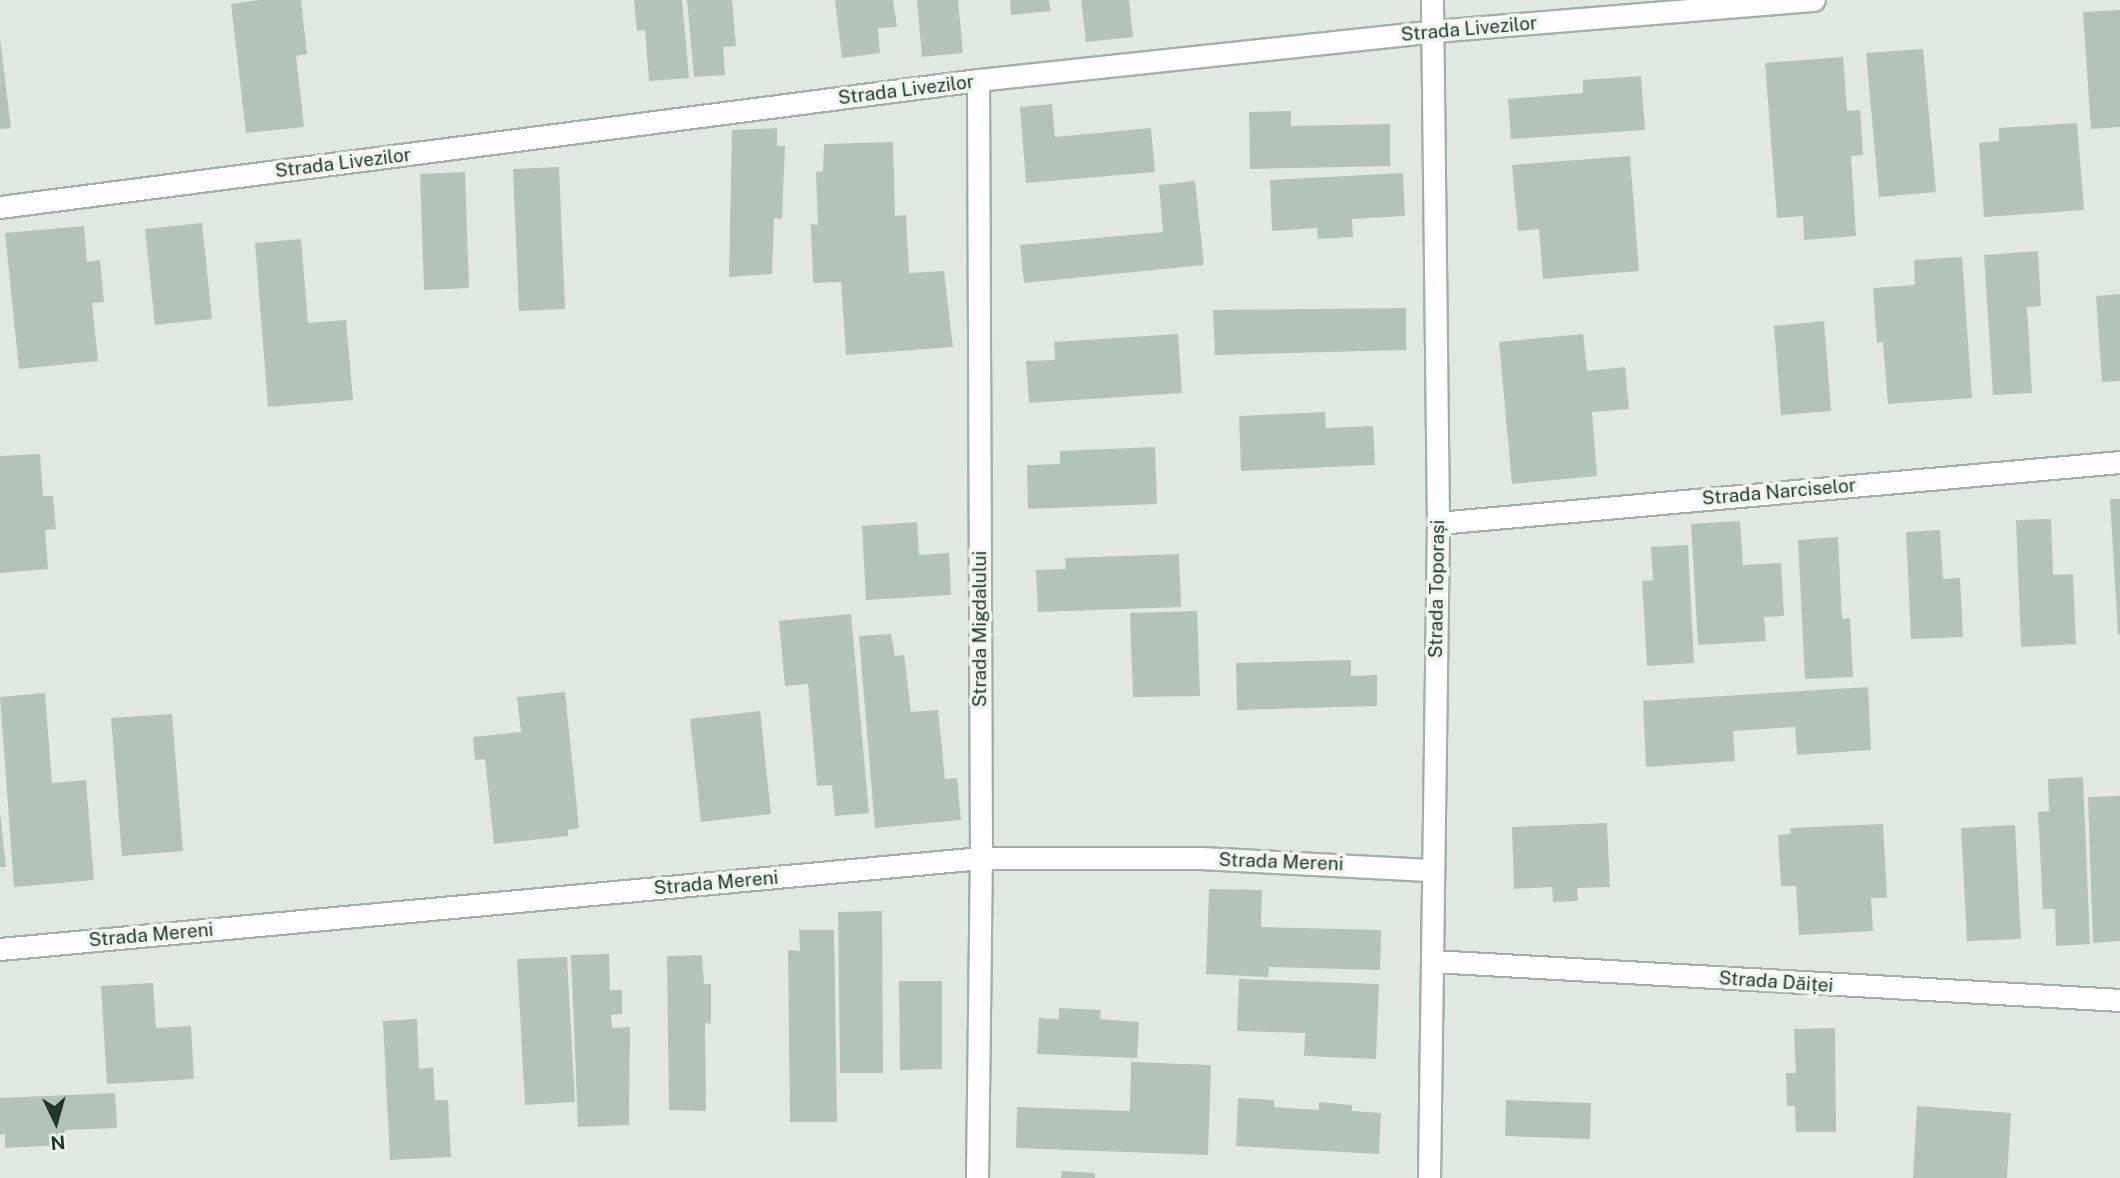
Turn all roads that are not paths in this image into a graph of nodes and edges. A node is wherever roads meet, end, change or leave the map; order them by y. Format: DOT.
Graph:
graph roads {
  1 [pos="1432,0"];
  2 [pos="1815,0"];
  3 [pos="1434,31"];
  4 [pos="978,80"];
  5 [pos="0,207"];
  6 [pos="2120,462"];
  7 [pos="1438,523"];
  8 [pos="981,858"];
  9 [pos="1433,870"];
  10 [pos="0,949"];
  11 [pos="1432,961"];
  12 [pos="2120,1000"];
  13 [pos="977,1178"];
  14 [pos="1429,1178"];
  1 -- 3 [label="street, Strada Toporași"];
  2 -- 3 [label="street, Strada Livezilor"];
  3 -- 4 [label="street, Strada Livezilor"];
  3 -- 7 [label="street, Strada Toporași"];
  4 -- 5 [label="street, Strada Livezilor"];
  4 -- 8 [label="street, Strada Migdalului"];
  6 -- 7 [label="street, Strada Narciselor"];
  7 -- 9 [label="street, Strada Toporași"];
  8 -- 9 [label="street, Strada Mereni"];
  8 -- 10 [label="street, Strada Mereni"];
  8 -- 13 [label="street, Strada Migdalului"];
  9 -- 11 [label="street, Strada Toporași"];
  11 -- 12 [label="street, Strada Dăiței"];
  11 -- 14 [label="street, Strada Toporași"];
}
